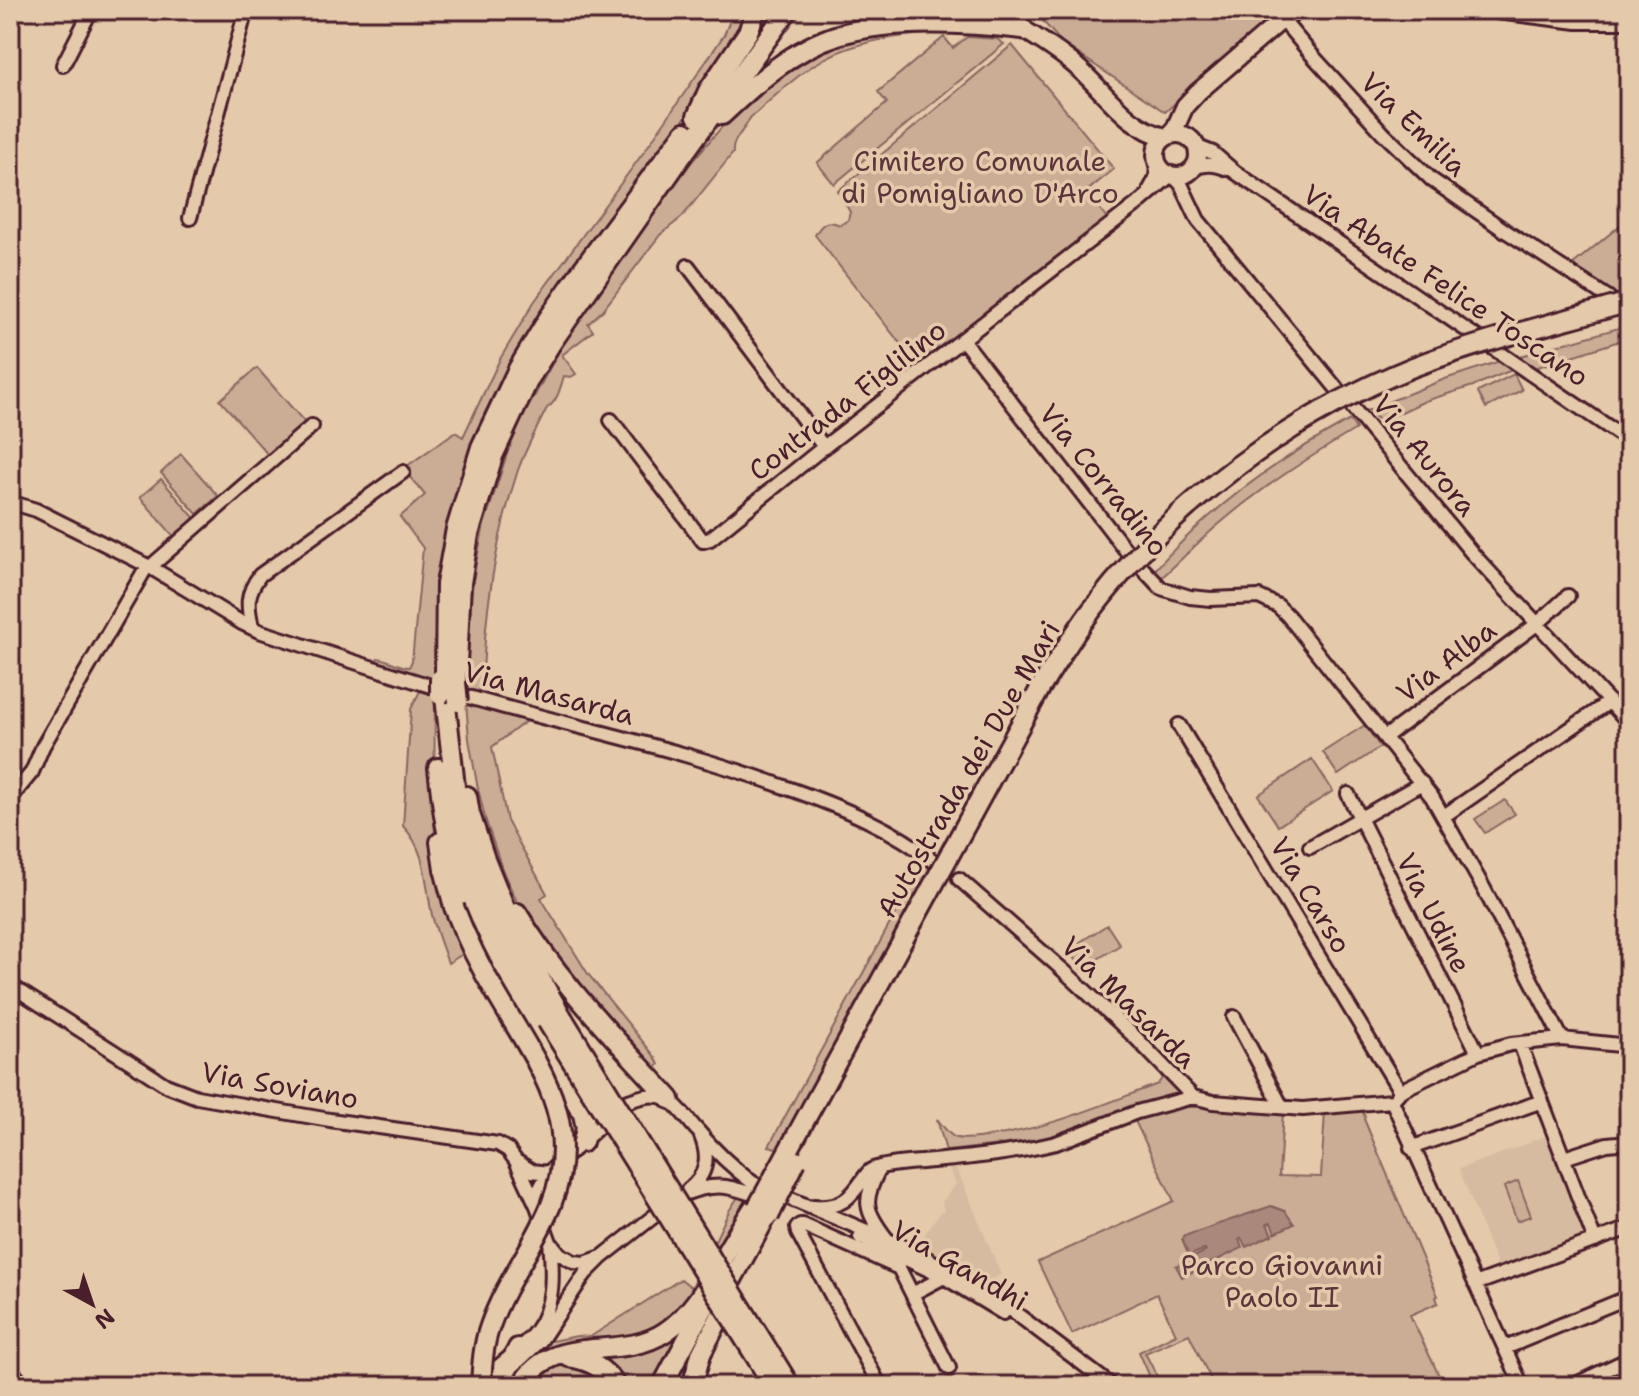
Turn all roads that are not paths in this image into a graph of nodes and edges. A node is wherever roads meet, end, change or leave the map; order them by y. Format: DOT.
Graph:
graph roads {
  1 [pos="91,10"];
  2 [pos="246,10"];
  3 [pos="857,10"];
  4 [pos="1497,10"];
  5 [pos="775,11"];
  6 [pos="1284,13"];
  7 [pos="1596,15"];
  8 [pos="1007,17"];
  9 [pos="1629,20"];
  10 [pos="944,21"];
  11 [pos="63,65"];
  12 [pos="1172,145"];
  13 [pos="681,157"];
  14 [pos="1235,172"];
  15 [pos="1177,176"];
  16 [pos="1141,201"];
  17 [pos="1194,210"];
  18 [pos="190,218"];
  19 [pos="688,266"];
  20 [pos="1609,298"];
  21 [pos="1629,302"];
  22 [pos="1629,314"];
  23 [pos="963,340"];
  24 [pos="611,420"];
  25 [pos="312,426"];
  26 [pos="1629,441"];
  27 [pos="824,447"];
  28 [pos="403,472"];
  29 [pos="10,502"];
  30 [pos="149,566"];
  31 [pos="1568,596"];
  32 [pos="1537,624"];
  33 [pos="252,627"];
  34 [pos="448,690"];
  35 [pos="1609,702"];
  36 [pos="1629,723"];
  37 [pos="1179,725"];
  38 [pos="1385,737"];
  39 [pos="438,768"];
  40 [pos="1422,783"];
  41 [pos="1348,794"];
  42 [pos="10,799"];
  43 [pos="1444,816"];
  44 [pos="1359,819"];
  45 [pos="1310,847"];
  46 [pos="485,859"];
  47 [pos="936,863"];
  48 [pos="959,879"];
  49 [pos="10,985"];
  50 [pos="1234,1017"];
  51 [pos="554,1019"];
  52 [pos="1562,1039"];
  53 [pos="1520,1044"];
  54 [pos="1629,1046"];
  55 [pos="1478,1053"];
  56 [pos="1396,1096"];
  57 [pos="1193,1097"];
  58 [pos="670,1099"];
  59 [pos="1542,1101"];
  60 [pos="1282,1107"];
  61 [pos="699,1133"];
  62 [pos="583,1142"];
  63 [pos="1629,1142"];
  64 [pos="799,1144"];
  65 [pos="1411,1148"];
  66 [pos="1564,1158"];
  67 [pos="516,1161"];
  68 [pos="879,1169"];
  69 [pos="548,1173"];
  70 [pos="684,1194"];
  71 [pos="537,1206"];
  72 [pos="806,1206"];
  73 [pos="762,1212"];
  74 [pos="1629,1228"];
  75 [pos="887,1239"];
  76 [pos="1595,1241"];
  77 [pos="550,1242"];
  78 [pos="602,1257"];
  79 [pos="944,1277"];
  80 [pos="1475,1284"];
  81 [pos="912,1294"];
  82 [pos="1629,1297"];
  83 [pos="518,1348"];
  84 [pos="1505,1348"];
  85 [pos="550,1358"];
  86 [pos="1629,1359"];
  87 [pos="10,1368"];
  88 [pos="949,1368"];
  89 [pos="503,1379"];
  90 [pos="21,1385"];
  91 [pos="479,1386"];
  92 [pos="490,1386"];
  93 [pos="521,1386"];
  94 [pos="616,1386"];
  95 [pos="662,1386"];
  96 [pos="674,1386"];
  97 [pos="692,1386"];
  98 [pos="774,1386"];
  99 [pos="790,1386"];
  100 [pos="880,1386"];
  101 [pos="1099,1386"];
  102 [pos="1112,1386"];
  103 [pos="1522,1386"];
  104 [pos="1572,1386"];
  1 -- 11 [label="street"];
  2 -- 18 [label="street"];
  3 -- 10 [label="street"];
  4 -- 7 [label="main road"];
  5 -- 13 [label="highway"];
  5 -- 34 [label="highway"];
  6 -- 12 [label="main road"];
  6 -- 20 [label="street, Via Emilia"];
  7 -- 9 [label="main road"];
  8 -- 10 [label="street"];
  8 -- 10 [label="highway"];
  8 -- 12 [label="main road"];
  10 -- 13 [label="highway"];
  12 -- 14 [label="street, Via Abate Felice Toscano"];
  12 -- 15 [label="main road"];
  12 -- 15 [label="main road"];
  12 -- 16 [label="street, Contrada Figlilino"];
  13 -- 34 [label="highway"];
  14 -- 15 [label="street, Via Abate Felice Toscano"];
  14 -- 26 [label="street, Via Abate Felice Toscano"];
  15 -- 16 [label="street, Contrada Figlilino"];
  15 -- 17 [label="street, Via Aurora"];
  15 -- 17 [label="street, Via Aurora"];
  16 -- 23 [label="street, Contrada Figlilino"];
  17 -- 32 [label="street, Via Aurora"];
  19 -- 27 [label="street"];
  21 -- 64 [label="highway, Autostrada dei Due Mari, bridge"];
  22 -- 64 [label="highway, Autostrada dei Due Mari"];
  23 -- 27 [label="street, Contrada Figlilino"];
  23 -- 38 [label="street, Via Corradino"];
  24 -- 27 [label="street, Contrada Figlilino"];
  25 -- 30 [label="street"];
  28 -- 33 [label="street"];
  29 -- 30 [label="street, Via Masarda"];
  30 -- 33 [label="street, Via Masarda"];
  30 -- 42 [label="street"];
  31 -- 32 [label="street, Via Alba"];
  32 -- 35 [label="street, Via Aurora"];
  32 -- 38 [label="street, Via Alba"];
  33 -- 47 [label="street, Via Masarda"];
  34 -- 39 [label="highway"];
  34 -- 46 [label="highway"];
  34 -- 51 [label="highway"];
  35 -- 36 [label="street, Via Aurora"];
  35 -- 43 [label="street"];
  37 -- 56 [label="street, Via Carso"];
  38 -- 40 [label="street, Via Corradino"];
  39 -- 62 [label="highway"];
  39 -- 91 [label="highway, bridge"];
  40 -- 43 [label="street, Via Corradino"];
  40 -- 44 [label="street"];
  41 -- 44 [label="street, Via Udine"];
  43 -- 52 [label="street, Via Corradino"];
  44 -- 45 [label="street"];
  44 -- 55 [label="street, Via Udine"];
  46 -- 51 [label="highway"];
  46 -- 58 [label="highway"];
  48 -- 57 [label="street, Via Masarda"];
  49 -- 67 [label="street, Via Soviano"];
  50 -- 60 [label="street"];
  51 -- 98 [label="highway, bridge"];
  51 -- 99 [label="highway, bridge"];
  52 -- 53 [label="street"];
  52 -- 54 [label="street"];
  53 -- 55 [label="street"];
  53 -- 59 [label="street"];
  55 -- 56 [label="street"];
  56 -- 60 [label="street"];
  56 -- 65 [label="street, Via Carso"];
  57 -- 60 [label="street"];
  57 -- 68 [label="street"];
  58 -- 61 [label="street, Via Gandhi"];
  58 -- 62 [label="street"];
  59 -- 65 [label="street"];
  59 -- 66 [label="street"];
  61 -- 70 [label="street"];
  61 -- 72 [label="street, Via Gandhi"];
  62 -- 69 [label="street"];
  63 -- 66 [label="street"];
  64 -- 73 [label="highway, bridge"];
  65 -- 80 [label="street, Via Carso"];
  66 -- 76 [label="street"];
  67 -- 69 [label="street, Via Soviano"];
  67 -- 71 [label="street"];
  68 -- 72 [label="street"];
  68 -- 75 [label="street"];
  69 -- 71 [label="street"];
  70 -- 78 [label="street"];
  70 -- 79 [label="street, Via Gandhi"];
  71 -- 77 [label="street"];
  72 -- 75 [label="street, Via Gandhi"];
  73 -- 85 [label="highway"];
  73 -- 95 [label="highway"];
  73 -- 96 [label="highway"];
  73 -- 97 [label="highway"];
  74 -- 76 [label="street"];
  75 -- 102 [label="street, Via Gandhi"];
  76 -- 80 [label="street"];
  77 -- 78 [label="street"];
  77 -- 83 [label="street"];
  78 -- 89 [label="street"];
  79 -- 81 [label="street"];
  79 -- 101 [label="street, Via Gandhi"];
  80 -- 84 [label="street, Via Carso"];
  81 -- 88 [label="street"];
  81 -- 100 [label="street"];
  82 -- 84 [label="street"];
  83 -- 89 [label="highway"];
  83 -- 91 [label="street"];
  84 -- 103 [label="street, Via Carso"];
  85 -- 93 [label="highway"];
  85 -- 94 [label="highway"];
  86 -- 104 [label="street"];
  87 -- 90 [label="street"];
  89 -- 92 [label="street"];
}
